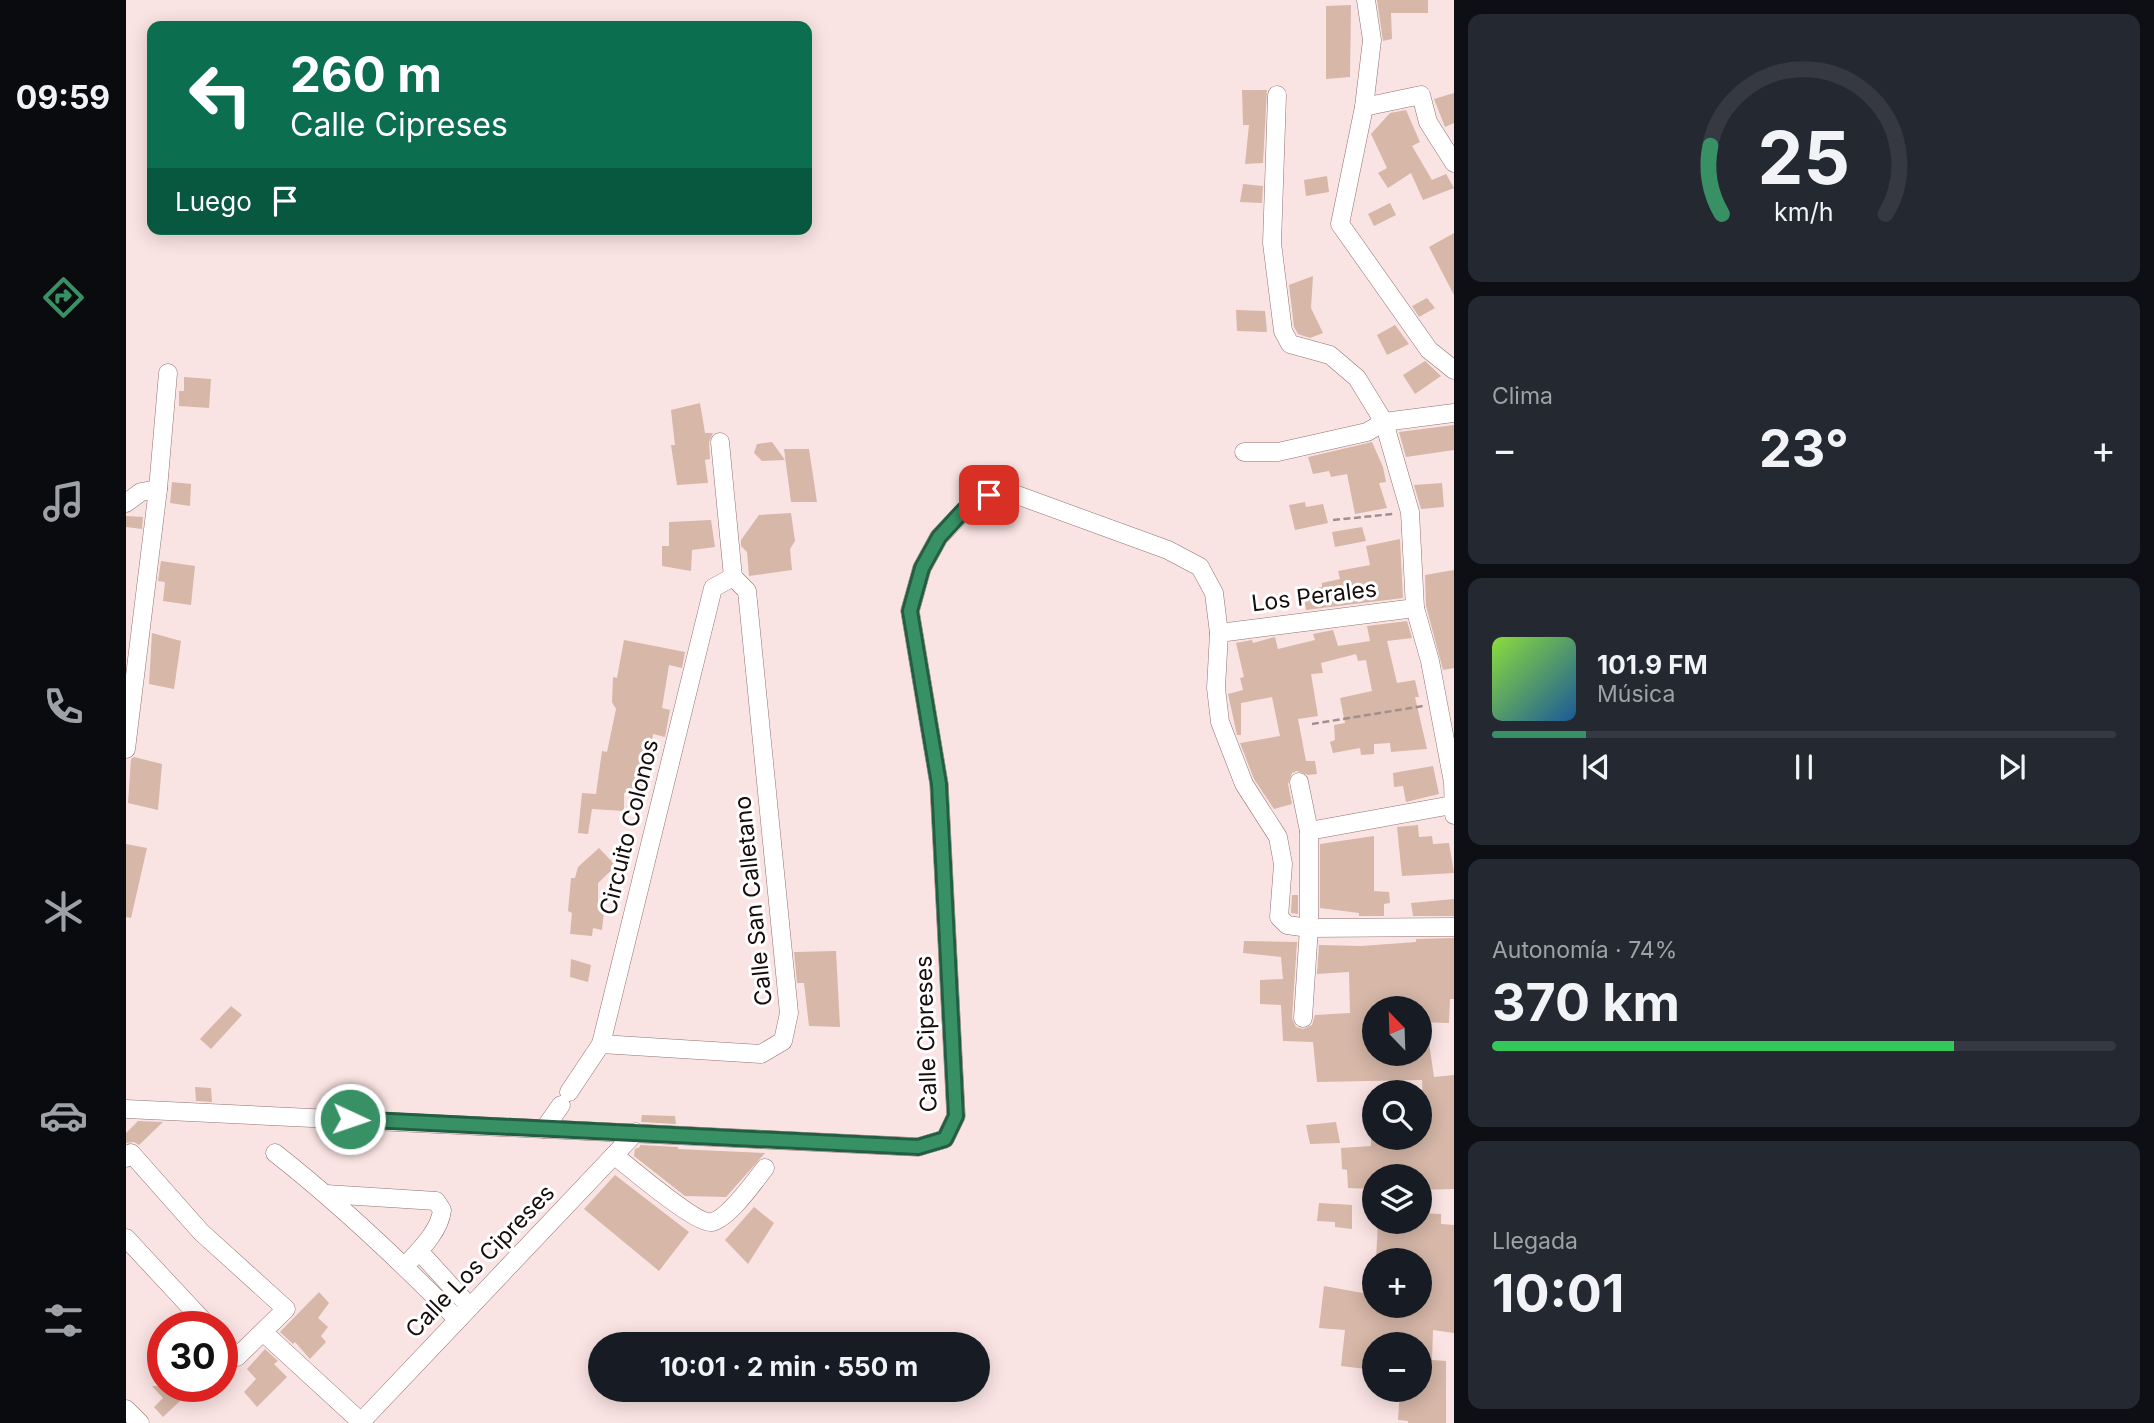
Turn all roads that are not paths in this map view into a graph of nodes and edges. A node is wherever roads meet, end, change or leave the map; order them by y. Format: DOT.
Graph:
graph roads {
  1 [pos="1366,0"];
  2 [pos="1277,94"];
  3 [pos="1364,107"];
  4 [pos="1454,163"];
  5 [pos="1454,370"];
  6 [pos="168,373"];
  7 [pos="1454,414"];
  8 [pos="1384,422"];
  9 [pos="720,442"];
  10 [pos="1244,452"];
  11 [pos="158,489"];
  12 [pos="126,503"];
  13 [pos="733,577"];
  14 [pos="1415,608"];
  15 [pos="1219,633"];
  16 [pos="126,749"];
  17 [pos="1298,782"];
  18 [pos="1453,810"];
  19 [pos="1308,831"];
  20 [pos="1454,927"];
  21 [pos="1309,928"];
  22 [pos="1303,1018"];
  23 [pos="601,1044"];
  24 [pos="126,1108"];
  25 [pos="544,1129"];
  26 [pos="636,1132"];
  27 [pos="275,1153"];
  28 [pos="614,1155"];
  29 [pos="126,1158"];
  30 [pos="765,1168"];
  31 [pos="326,1194"];
  32 [pos="126,1238"];
  33 [pos="419,1251"];
  34 [pos="405,1266"];
  35 [pos="194,1311"];
  36 [pos="464,1314"];
  37 [pos="262,1332"];
  38 [pos="238,1356"];
  39 [pos="126,1409"];
  40 [pos="360,1422"];
  41 [pos="140,1423"];
  1 -- 3 [label="street"];
  2 -- 8 [label="street"];
  3 -- 4 [label="street"];
  3 -- 5 [label="street"];
  6 -- 11 [label="street"];
  7 -- 8 [label="street"];
  8 -- 10 [label="street"];
  8 -- 14 [label="street"];
  9 -- 13 [label="street"];
  11 -- 12 [label="street"];
  11 -- 16 [label="street"];
  13 -- 23 [label="street, Circuito Colonos"];
  13 -- 23 [label="street, Calle San Calletano"];
  14 -- 15 [label="street, Los Perales"];
  14 -- 18 [label="street"];
  15 -- 21 [label="street, Calle Cipreses"];
  15 -- 26 [label="street, Calle Cipreses"];
  17 -- 19 [label="street"];
  18 -- 19 [label="street"];
  19 -- 21 [label="street"];
  20 -- 21 [label="street"];
  21 -- 22 [label="street"];
  23 -- 25 [label="street, Circuito Colonos"];
  24 -- 25 [label="street, Calle Cipreses"];
  25 -- 26 [label="street, Calle Cipreses"];
  26 -- 28 [label="street, Calle Los Cipreses"];
  27 -- 31 [label="street"];
  28 -- 30 [label="street"];
  28 -- 36 [label="street, Calle Los Cipreses"];
  29 -- 37 [label="street"];
  31 -- 33 [label="street"];
  31 -- 34 [label="street"];
  32 -- 35 [label="street"];
  33 -- 34 [label="street"];
  33 -- 36 [label="street"];
  34 -- 36 [label="street"];
  36 -- 40 [label="street, Calle Los Cipreses"];
  37 -- 38 [label="street"];
  37 -- 40 [label="street"];
  39 -- 41 [label="street"];
}
